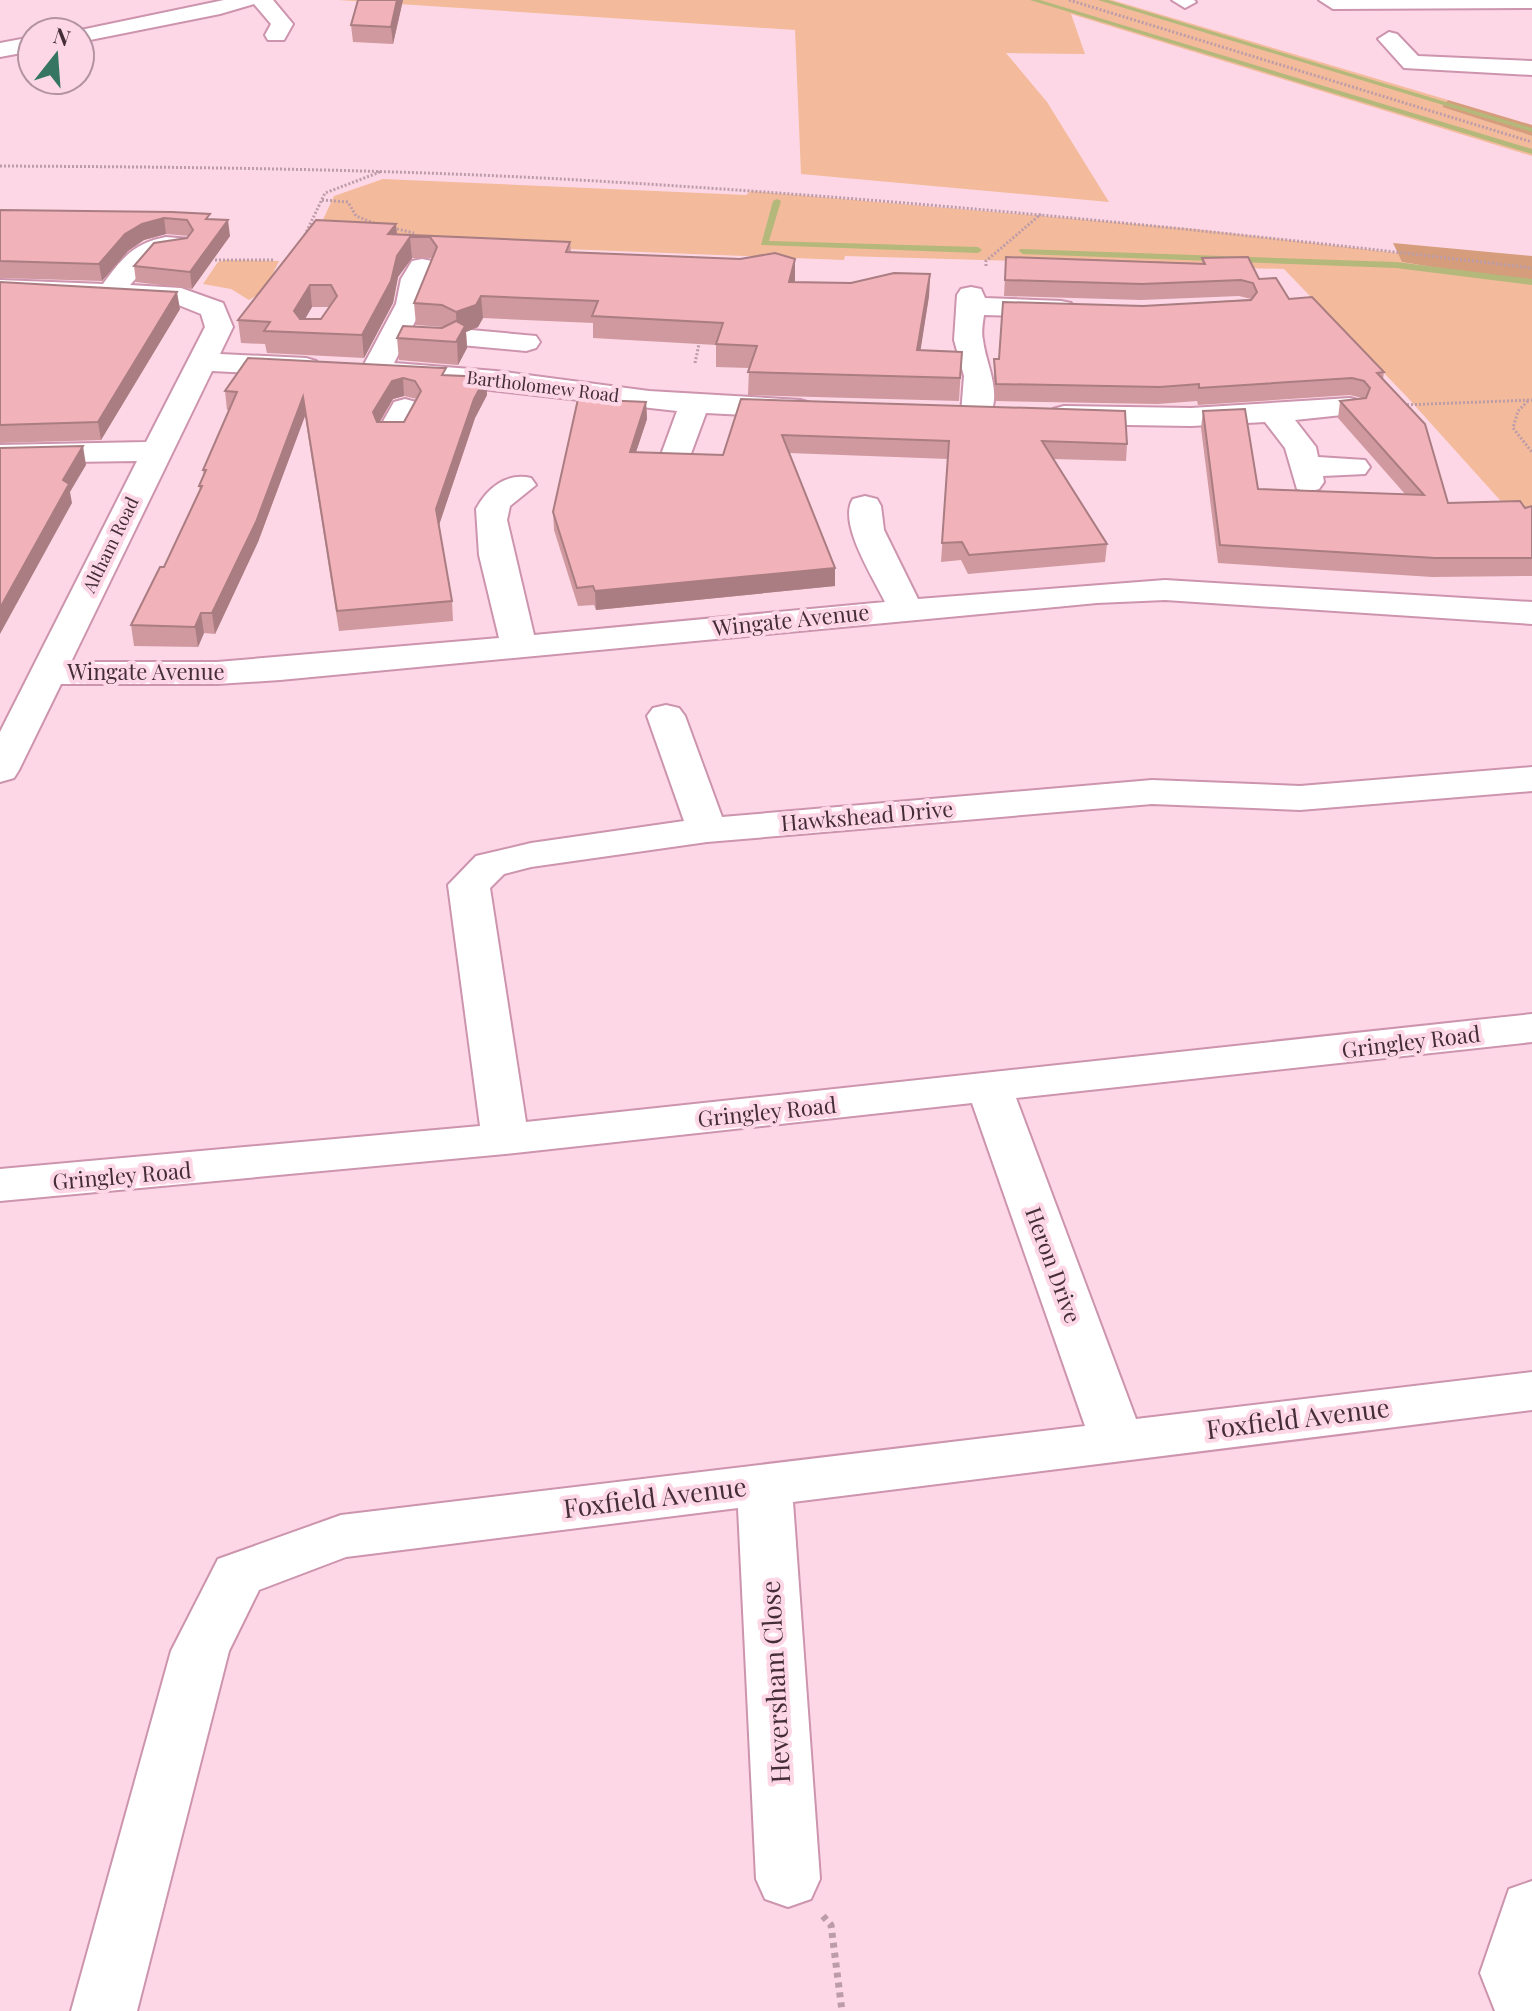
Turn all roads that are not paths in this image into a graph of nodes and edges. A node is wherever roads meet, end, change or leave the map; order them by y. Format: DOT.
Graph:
graph roads {
  1 [pos="246,0"];
  2 [pos="262,0"];
  3 [pos="1330,0"];
  4 [pos="1532,2"];
  5 [pos="96,32"];
  6 [pos="276,35"];
  7 [pos="1389,39"];
  8 [pos="1520,67"];
  9 [pos="180,245"];
  10 [pos="424,279"];
  11 [pos="0,288"];
  12 [pos="111,292"];
  13 [pos="1095,310"];
  14 [pos="471,339"];
  15 [pos="526,342"];
  16 [pos="200,362"];
  17 [pos="353,369"];
  18 [pos="1350,407"];
  19 [pos="835,410"];
  20 [pos="945,413"];
  21 [pos="1006,414"];
  22 [pos="1275,414"];
  23 [pos="157,452"];
  24 [pos="0,454"];
  25 [pos="1354,467"];
  26 [pos="520,485"];
  27 [pos="865,506"];
  28 [pos="906,609"];
  29 [pos="1529,619"];
  30 [pos="519,646"];
  31 [pos="51,673"];
  32 [pos="666,716"];
  33 [pos="0,770"];
  34 [pos="1532,779"];
  35 [pos="707,830"];
  36 [pos="1532,1028"];
  37 [pos="990,1089"];
  38 [pos="505,1139"];
  39 [pos="0,1185"];
  40 [pos="1532,1391"];
  41 [pos="1117,1441"];
  42 [pos="764,1485"];
  43 [pos="788,1879"];
  44 [pos="1532,1909"];
  45 [pos="104,2011"];
  46 [pos="1528,2011"];
  1 -- 5 [label="street"];
  2 -- 6 [label="street"];
  3 -- 4 [label="street"];
  7 -- 8 [label="street"];
  9 -- 12 [label="street"];
  10 -- 17 [label="street"];
  11 -- 12 [label="street"];
  12 -- 16 [label="street, Altham Road"];
  13 -- 21 [label="street"];
  14 -- 15 [label="street"];
  16 -- 17 [label="street, Bartholomew Road"];
  16 -- 23 [label="street, Altham Road"];
  17 -- 19 [label="street, Bartholomew Road"];
  18 -- 22 [label="street"];
  20 -- 21 [label="street"];
  21 -- 22 [label="street"];
  22 -- 25 [label="street"];
  23 -- 24 [label="street"];
  23 -- 31 [label="street, Altham Road"];
  26 -- 30 [label="street"];
  27 -- 28 [label="street"];
  28 -- 29 [label="street, Wingate Avenue"];
  28 -- 30 [label="street, Wingate Avenue"];
  30 -- 31 [label="street, Wingate Avenue"];
  31 -- 33 [label="street, Altham Road"];
  32 -- 35 [label="street"];
  34 -- 35 [label="street, Hawkshead Drive"];
  35 -- 38 [label="street, Hawkshead Drive"];
  36 -- 37 [label="street, Gringley Road"];
  37 -- 38 [label="street, Gringley Road"];
  37 -- 41 [label="street, Heron Drive"];
  38 -- 39 [label="street, Gringley Road"];
  40 -- 41 [label="street, Foxfield Avenue"];
  41 -- 42 [label="street, Foxfield Avenue"];
  42 -- 43 [label="street, Heversham Close"];
  42 -- 45 [label="street, Foxfield Avenue"];
  44 -- 46 [label="street"];
}
